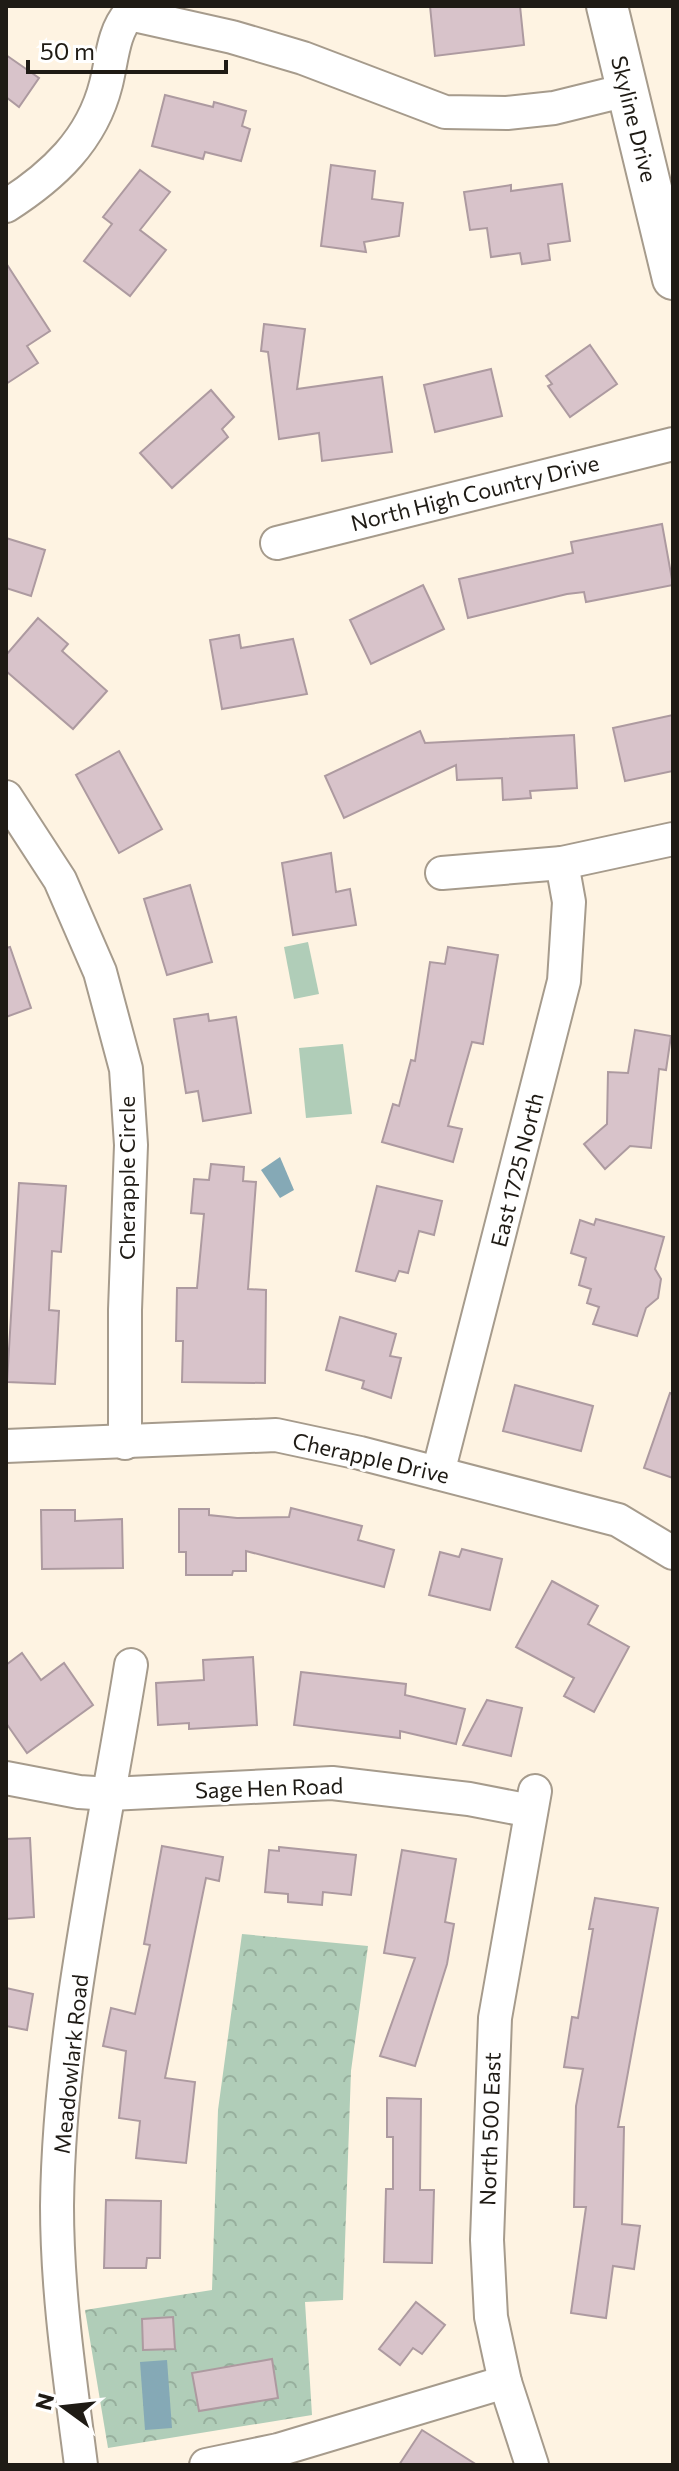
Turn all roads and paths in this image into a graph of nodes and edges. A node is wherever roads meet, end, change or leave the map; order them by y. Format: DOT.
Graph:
graph roads {
  1 [pos="607,6"];
  2 [pos="627,90"];
  3 [pos="6,206"];
  4 [pos="673,279"];
  5 [pos="673,444"];
  6 [pos="277,543"];
  7 [pos="6,797"];
  8 [pos="673,839"];
  9 [pos="562,863"];
  10 [pos="442,873"];
  11 [pos="125,1443"];
  12 [pos="6,1446"];
  13 [pos="438,1473"];
  14 [pos="673,1553"];
  15 [pos="131,1665"];
  16 [pos="6,1778"];
  17 [pos="110,1794"];
  18 [pos="533,1801"];
  19 [pos="505,2382"];
  20 [pos="81,2465"];
  21 [pos="206,2465"];
  22 [pos="532,2465"];
  1 -- 2 [label="street, Skyline Drive"];
  2 -- 3 [label="street"];
  2 -- 4 [label="street, Skyline Drive"];
  5 -- 6 [label="street, North High Country Drive"];
  7 -- 11 [label="street, Cherapple Circle"];
  8 -- 9 [label="street"];
  9 -- 10 [label="street"];
  9 -- 13 [label="street, East 1725 North"];
  11 -- 12 [label="street, Cherapple Drive"];
  11 -- 13 [label="street, Cherapple Drive"];
  13 -- 14 [label="street, Cherapple Drive"];
  15 -- 17 [label="street, Meadowlark Road"];
  16 -- 17 [label="street, Sage Hen Road"];
  17 -- 18 [label="street, Sage Hen Road"];
  17 -- 20 [label="street, Meadowlark Road"];
  18 -- 19 [label="street, North 500 East"];
  19 -- 21 [label="street"];
  19 -- 22 [label="street, North 500 East"];
}
